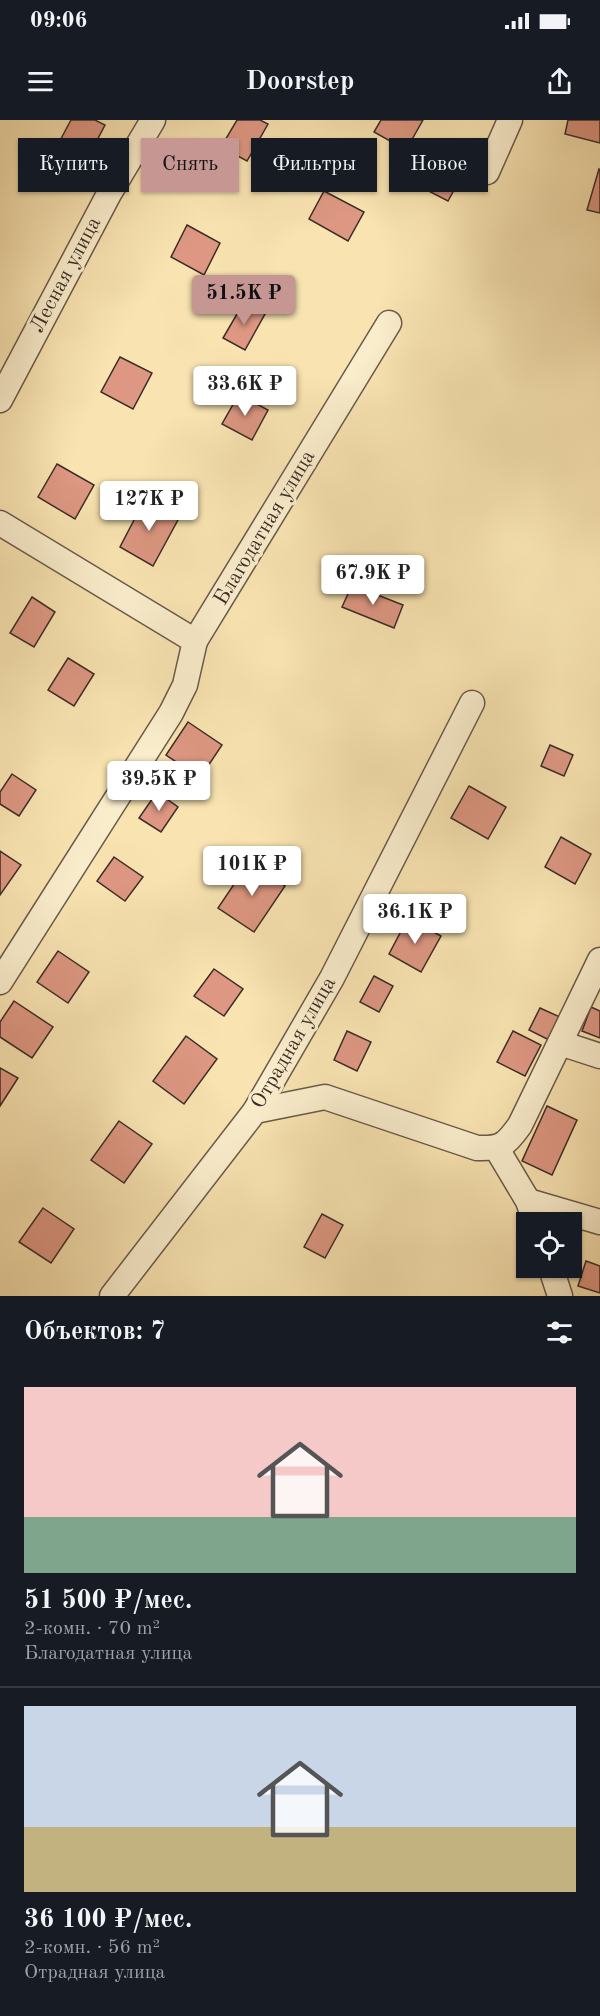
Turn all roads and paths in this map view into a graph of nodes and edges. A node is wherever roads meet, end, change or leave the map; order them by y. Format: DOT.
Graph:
graph roads {
  1 [pos="153,120"];
  2 [pos="510,120"];
  3 [pos="488,170"];
  4 [pos="389,323"];
  5 [pos="0,400"];
  6 [pos="0,523"];
  7 [pos="195,641"];
  8 [pos="472,703"];
  9 [pos="600,960"];
  10 [pos="0,982"];
  11 [pos="560,1043"];
  12 [pos="600,1056"];
  13 [pos="255,1111"];
  14 [pos="497,1149"];
  15 [pos="532,1212"];
  16 [pos="582,1219"];
  17 [pos="600,1222"];
  18 [pos="554,1278"];
  19 [pos="112,1296"];
  20 [pos="560,1296"];
  1 -- 5 [label="street, Лесная улица"];
  2 -- 3 [label="street"];
  4 -- 7 [label="street, Благодатная улица"];
  6 -- 7 [label="street"];
  7 -- 10 [label="street, Благодатная улица"];
  8 -- 13 [label="street, Отрадная улица"];
  9 -- 11 [label="street"];
  11 -- 12 [label="street"];
  11 -- 14 [label="street"];
  13 -- 14 [label="street"];
  13 -- 19 [label="street, Отрадная улица"];
  14 -- 15 [label="street"];
  16 -- 17 [label="street"];
  18 -- 20 [label="street"];
}
